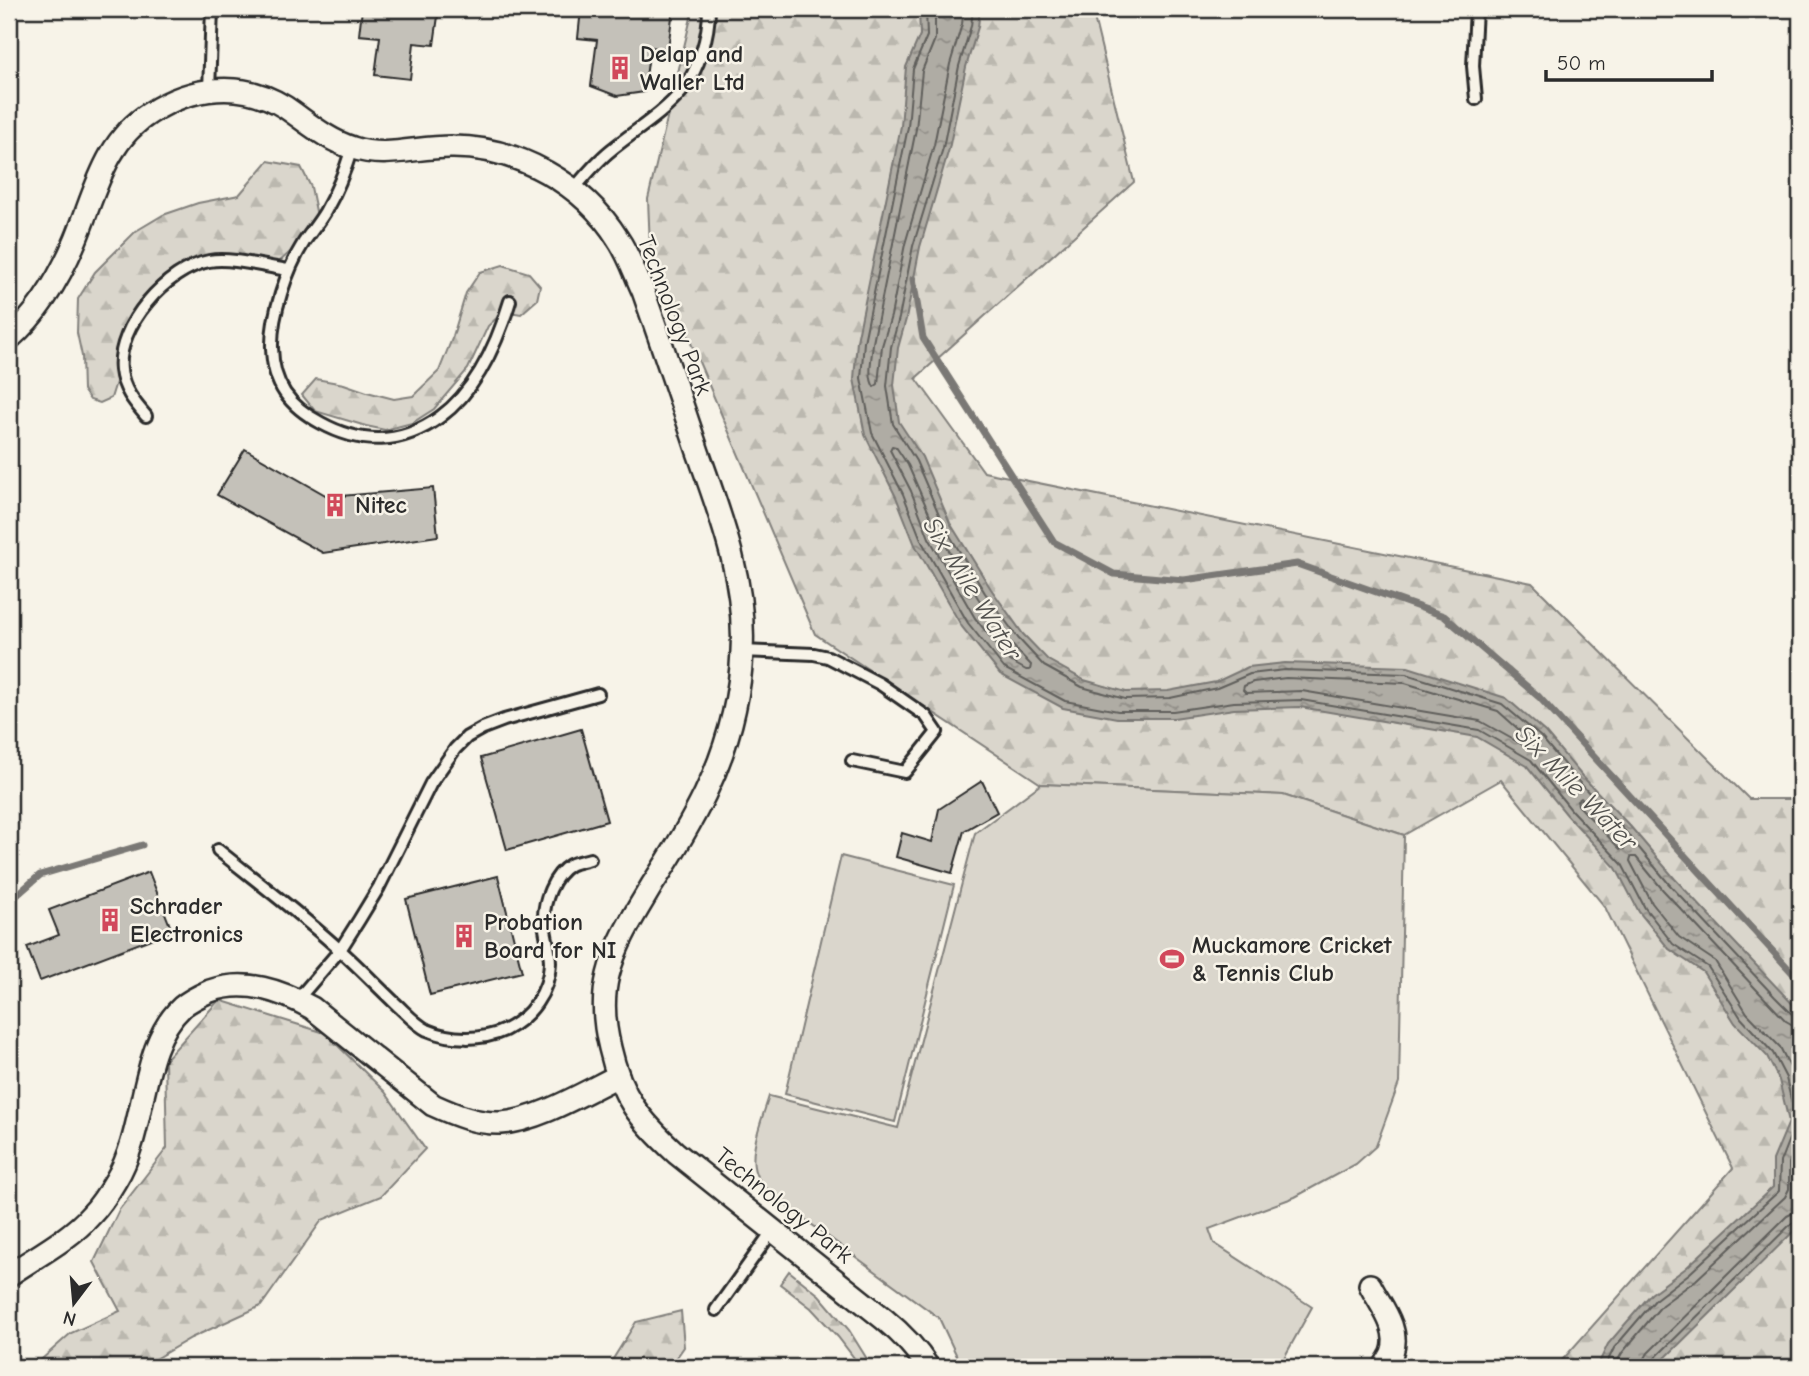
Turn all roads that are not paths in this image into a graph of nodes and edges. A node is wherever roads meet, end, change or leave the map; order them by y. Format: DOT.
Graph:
graph roads {
  1 [pos="212,9"];
  2 [pos="709,9"];
  3 [pos="1476,9"];
  4 [pos="209,90"];
  5 [pos="1476,99"];
  6 [pos="352,148"];
  7 [pos="573,190"];
  8 [pos="289,270"];
  9 [pos="510,301"];
  10 [pos="9,339"];
  11 [pos="146,416"];
  12 [pos="743,651"];
  13 [pos="598,694"];
  14 [pos="852,761"];
  15 [pos="218,850"];
  16 [pos="590,859"];
  17 [pos="340,950"];
  18 [pos="297,1000"];
  19 [pos="618,1076"];
  20 [pos="773,1230"];
  21 [pos="9,1275"];
  22 [pos="1370,1285"];
  23 [pos="716,1310"];
  24 [pos="928,1367"];
  25 [pos="1384,1367"];
  1 -- 4 [label="lane"];
  2 -- 7 [label="lane"];
  3 -- 5 [label="lane"];
  4 -- 6 [label="street, Technology Park"];
  4 -- 10 [label="street, Technology Park"];
  6 -- 7 [label="street, Technology Park"];
  6 -- 8 [label="lane"];
  7 -- 12 [label="street, Technology Park"];
  8 -- 9 [label="lane"];
  8 -- 11 [label="lane"];
  12 -- 14 [label="lane"];
  12 -- 19 [label="street, Technology Park"];
  13 -- 17 [label="lane"];
  15 -- 17 [label="lane"];
  16 -- 17 [label="lane"];
  17 -- 18 [label="lane"];
  18 -- 19 [label="street"];
  18 -- 21 [label="street"];
  19 -- 20 [label="street, Technology Park"];
  20 -- 23 [label="lane"];
  20 -- 24 [label="street, Technology Park"];
  22 -- 25 [label="street"];
}
